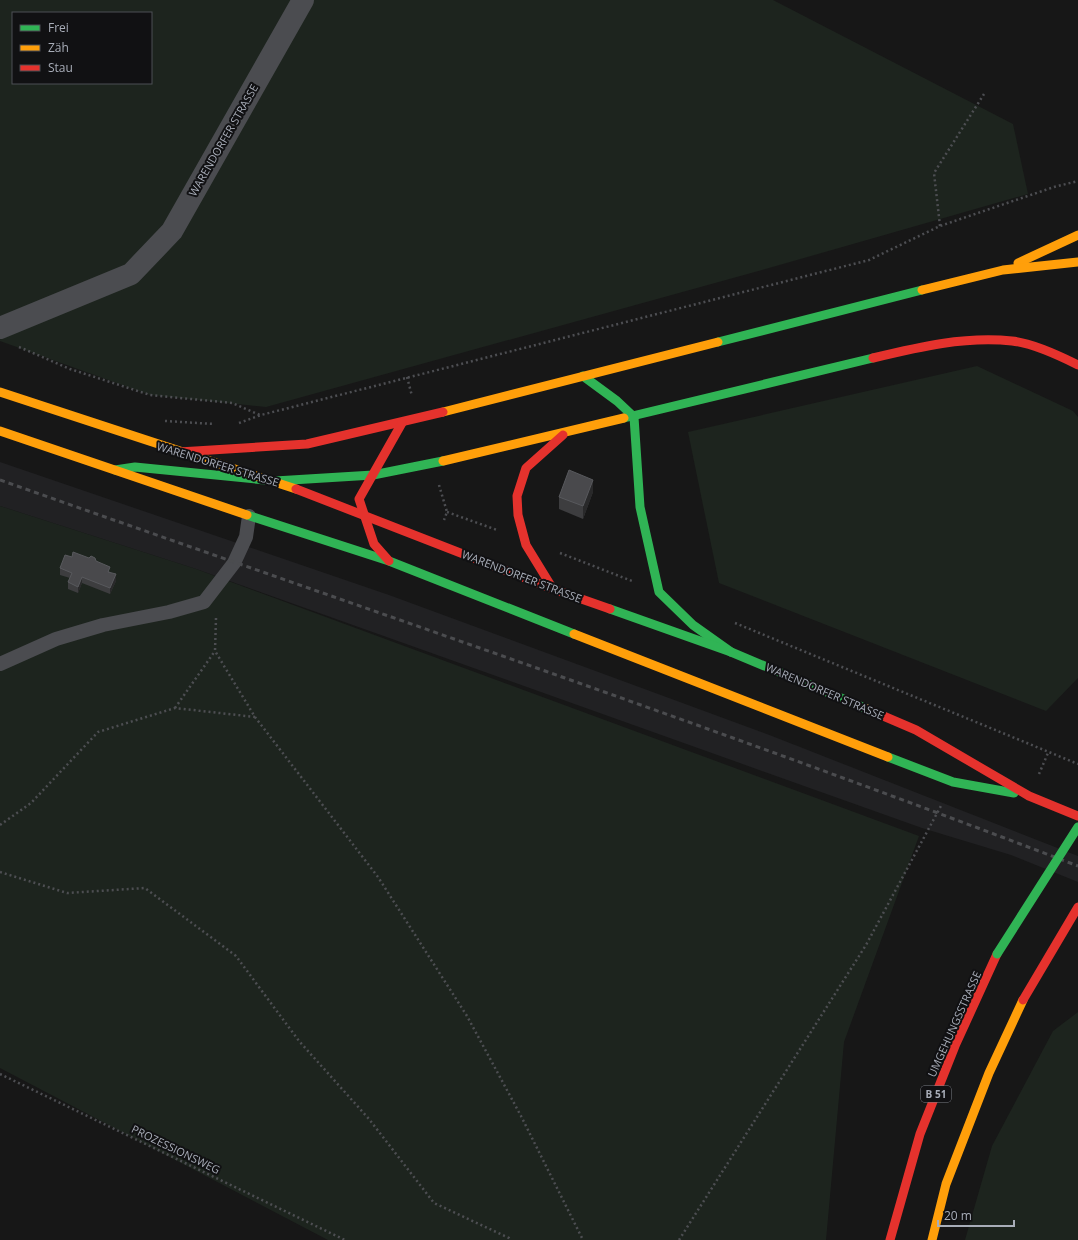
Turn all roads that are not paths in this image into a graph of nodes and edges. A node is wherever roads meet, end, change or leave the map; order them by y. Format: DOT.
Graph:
graph roads {
  1 [pos="302,0"];
  2 [pos="1078,235"];
  3 [pos="1078,262"];
  4 [pos="1003,270"];
  5 [pos="0,328"];
  6 [pos="1078,365"];
  7 [pos="583,376"];
  8 [pos="0,392"];
  9 [pos="634,417"];
  10 [pos="402,423"];
  11 [pos="0,431"];
  12 [pos="564,433"];
  13 [pos="179,452"];
  14 [pos="115,470"];
  15 [pos="373,475"];
  16 [pos="275,481"];
  17 [pos="363,514"];
  18 [pos="249,516"];
  19 [pos="389,561"];
  20 [pos="553,589"];
  21 [pos="731,652"];
  22 [pos="0,664"];
  23 [pos="1029,796"];
  24 [pos="1078,816"];
  25 [pos="1078,827"];
  26 [pos="1078,907"];
  27 [pos="890,1240"];
  28 [pos="932,1240"];
  1 -- 5 [label="street, WARENDORFER STRASSE"];
  2 -- 4 [label="main road"];
  3 -- 4 [label="main road"];
  4 -- 7 [label="main road"];
  6 -- 9 [label="main road"];
  7 -- 9 [label="main road"];
  7 -- 10 [label="main road"];
  8 -- 13 [label="main road, WARENDORFER STRASSE"];
  9 -- 12 [label="main road"];
  9 -- 21 [label="main road"];
  10 -- 13 [label="main road"];
  10 -- 15 [label="main road"];
  11 -- 14 [label="main road, WARENDORFER STRASSE"];
  12 -- 15 [label="main road"];
  12 -- 20 [label="main road"];
  13 -- 16 [label="main road, WARENDORFER STRASSE"];
  14 -- 16 [label="main road"];
  14 -- 18 [label="main road, WARENDORFER STRASSE"];
  15 -- 16 [label="main road"];
  15 -- 17 [label="main road"];
  16 -- 17 [label="main road, WARENDORFER STRASSE"];
  17 -- 19 [label="main road"];
  17 -- 20 [label="main road, WARENDORFER STRASSE"];
  18 -- 19 [label="main road, WARENDORFER STRASSE"];
  18 -- 22 [label="lane"];
  19 -- 23 [label="main road, WARENDORFER STRASSE"];
  20 -- 21 [label="main road, WARENDORFER STRASSE"];
  21 -- 23 [label="main road, WARENDORFER STRASSE"];
  23 -- 24 [label="main road, WARENDORFER STRASSE"];
  25 -- 27 [label="main road, UMGEHUNGSSTRASSE / B 51, bridge"];
  26 -- 28 [label="main road"];
}
